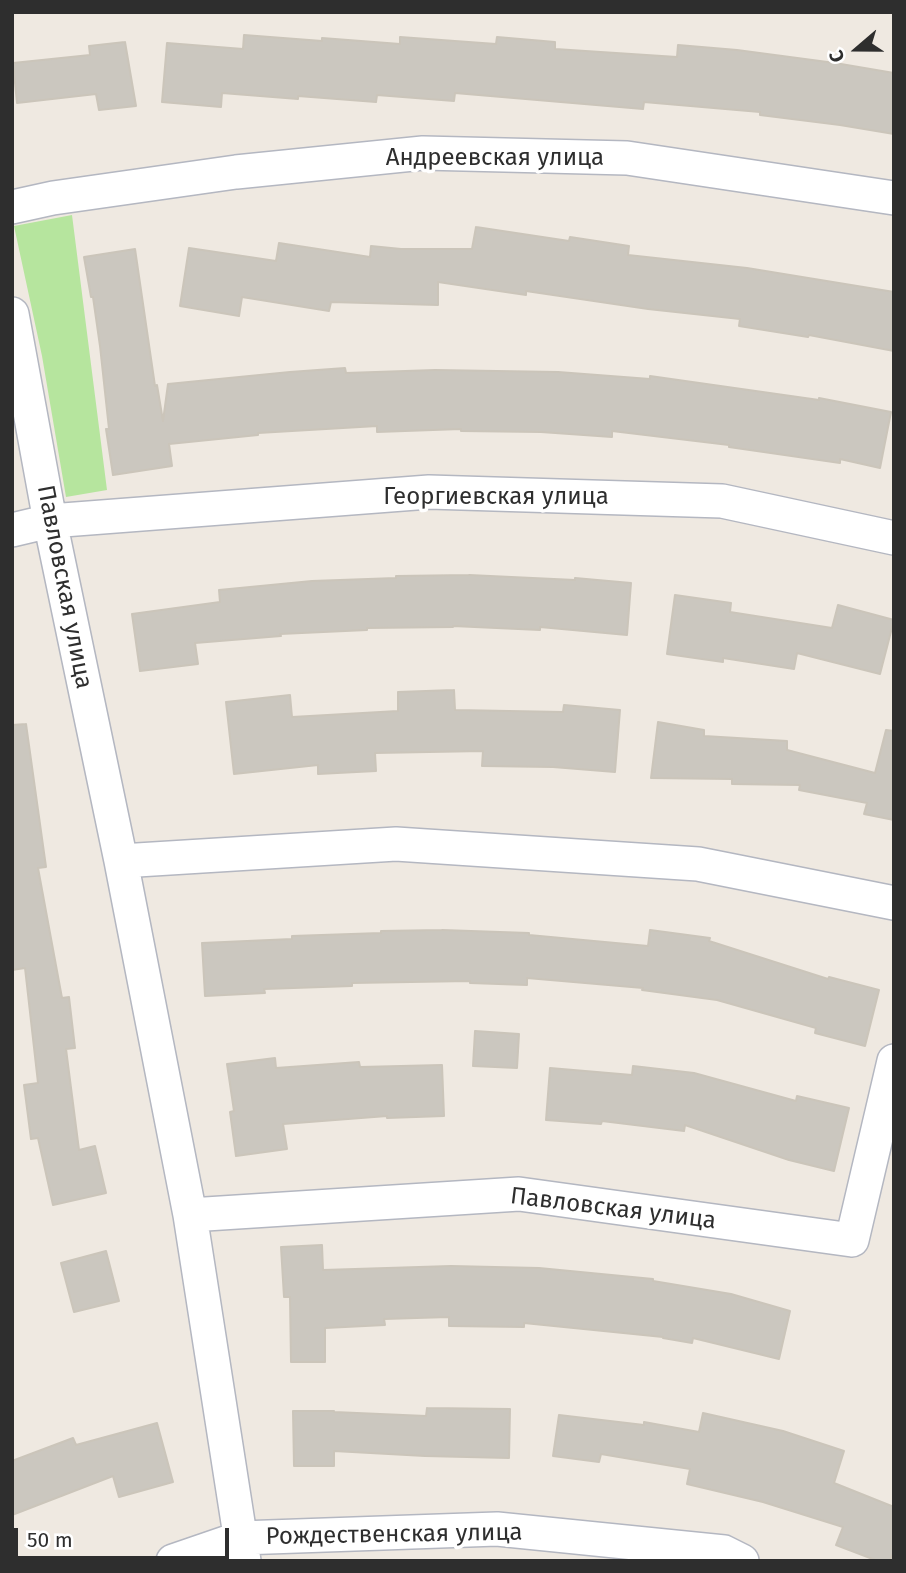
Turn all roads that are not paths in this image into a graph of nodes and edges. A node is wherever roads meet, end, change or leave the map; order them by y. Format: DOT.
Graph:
graph roads {
  1 [pos="894,198"];
  2 [pos="12,207"];
  3 [pos="12,314"];
  4 [pos="50,521"];
  5 [pos="12,530"];
  6 [pos="894,538"];
  7 [pos="121,861"];
  8 [pos="894,903"];
  9 [pos="894,1062"];
  10 [pos="190,1215"];
  11 [pos="242,1549"];
  12 [pos="173,1561"];
  13 [pos="742,1561"];
  1 -- 2 [label="street, Андреевская улица"];
  3 -- 4 [label="street, Павловская улица"];
  4 -- 5 [label="street, Георгиевская улица"];
  4 -- 6 [label="street, Георгиевская улица"];
  4 -- 7 [label="street, Павловская улица"];
  7 -- 8 [label="street"];
  7 -- 10 [label="street, Павловская улица"];
  9 -- 10 [label="street, Павловская улица"];
  10 -- 11 [label="street, Павловская улица"];
  11 -- 12 [label="street, Рождественская улица"];
  11 -- 13 [label="street, Рождественская улица"];
}
